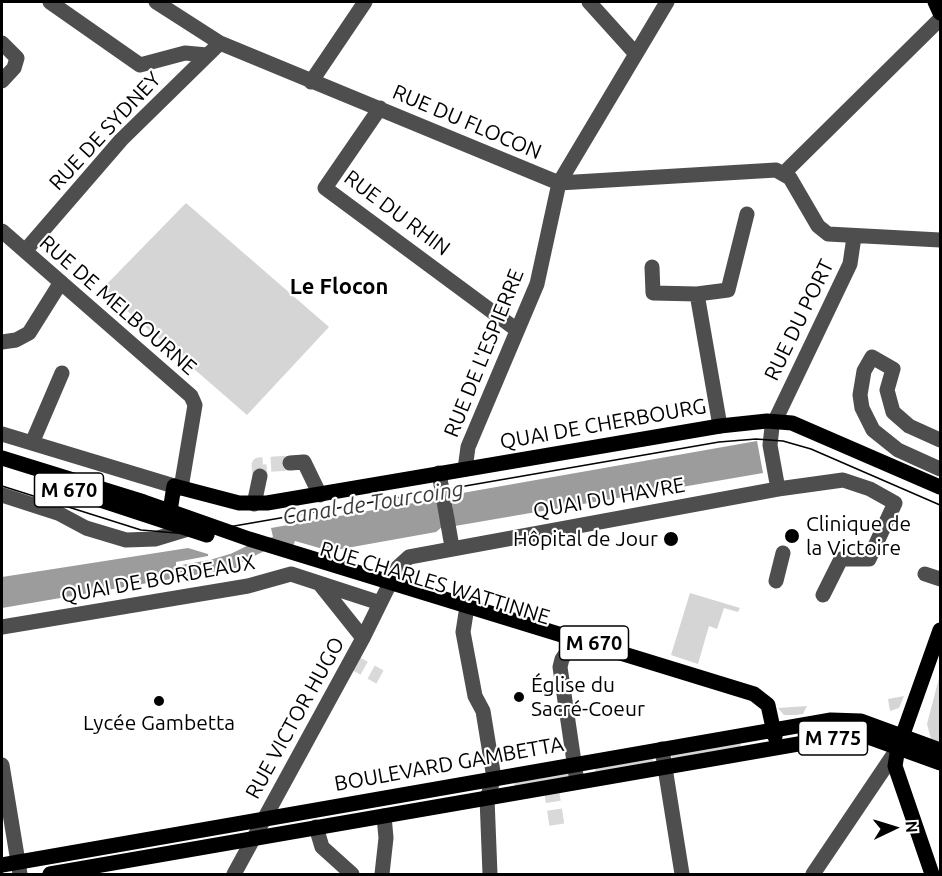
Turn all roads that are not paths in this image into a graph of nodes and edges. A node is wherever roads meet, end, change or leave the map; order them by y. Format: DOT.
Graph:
graph roads {
  1 [pos="50,2"];
  2 [pos="156,2"];
  3 [pos="365,2"];
  4 [pos="589,2"];
  5 [pos="667,2"];
  6 [pos="935,2"];
  7 [pos="940,13"];
  8 [pos="940,19"];
  9 [pos="2,43"];
  10 [pos="220,43"];
  11 [pos="635,53"];
  12 [pos="207,56"];
  13 [pos="2,81"];
  14 [pos="311,82"];
  15 [pos="380,108"];
  16 [pos="784,173"];
  17 [pos="559,183"];
  18 [pos="747,214"];
  19 [pos="2,231"];
  20 [pos="854,237"];
  21 [pos="940,240"];
  22 [pos="25,251"];
  23 [pos="652,267"];
  24 [pos="61,282"];
  25 [pos="697,294"];
  26 [pos="518,330"];
  27 [pos="2,342"];
  28 [pos="62,373"];
  29 [pos="888,402"];
  30 [pos="862,408"];
  31 [pos="774,421"];
  32 [pos="720,426"];
  33 [pos="909,426"];
  34 [pos="2,434"];
  35 [pos="940,440"];
  36 [pos="32,443"];
  37 [pos="898,450"];
  38 [pos="2,458"];
  39 [pos="290,463"];
  40 [pos="891,466"];
  41 [pos="2,469"];
  42 [pos="465,469"];
  43 [pos="940,469"];
  44 [pos="439,474"];
  45 [pos="260,476"];
  46 [pos="178,487"];
  47 [pos="940,487"];
  48 [pos="778,489"];
  49 [pos="2,495"];
  50 [pos="320,495"];
  51 [pos="250,504"];
  52 [pos="169,516"];
  53 [pos="188,529"];
  54 [pos="155,538"];
  55 [pos="452,547"];
  56 [pos="783,553"];
  57 [pos="925,574"];
  58 [pos="940,579"];
  59 [pos="776,581"];
  60 [pos="320,583"];
  61 [pos="390,585"];
  62 [pos="823,595"];
  63 [pos="380,603"];
  64 [pos="466,613"];
  65 [pos="2,627"];
  66 [pos="940,630"];
  67 [pos="363,638"];
  68 [pos="574,642"];
  69 [pos="940,655"];
  70 [pos="769,730"];
  71 [pos="904,743"];
  72 [pos="662,749"];
  73 [pos="772,749"];
  74 [pos="940,750"];
  75 [pos="940,763"];
  76 [pos="574,764"];
  77 [pos="665,767"];
  78 [pos="2,771"];
  79 [pos="494,778"];
  80 [pos="577,782"];
  81 [pos="487,798"];
  82 [pos="384,816"];
  83 [pos="265,818"];
  84 [pos="316,827"];
  85 [pos="255,838"];
  86 [pos="2,865"];
  87 [pos="19,868"];
  88 [pos="381,872"];
  89 [pos="50,874"];
  90 [pos="234,874"];
  91 [pos="352,874"];
  92 [pos="490,874"];
  93 [pos="682,874"];
  94 [pos="813,874"];
  95 [pos="932,874"];
  1 -- 12 [label="street"];
  2 -- 10 [label="street, RUE DU FLOCON"];
  3 -- 14 [label="street"];
  4 -- 11 [label="street"];
  5 -- 11 [label="street, RUE DE L'ESPIERRE"];
  6 -- 7 [label="main road"];
  8 -- 16 [label="street"];
  9 -- 13 [label="street"];
  10 -- 12 [label="street, RUE DE SYDNEY"];
  10 -- 14 [label="street, RUE DU FLOCON"];
  11 -- 17 [label="street, RUE DE L'ESPIERRE"];
  12 -- 22 [label="street, RUE DE SYDNEY"];
  14 -- 15 [label="street, RUE DU FLOCON"];
  15 -- 17 [label="street, RUE DU FLOCON"];
  15 -- 26 [label="street, RUE DU RHIN"];
  16 -- 17 [label="street, RUE DU FLOCON"];
  16 -- 20 [label="street"];
  17 -- 26 [label="street, RUE DE L'ESPIERRE"];
  18 -- 25 [label="street"];
  19 -- 22 [label="street, RUE DE MELBOURNE"];
  20 -- 21 [label="street"];
  20 -- 31 [label="street, RUE DU PORT"];
  22 -- 24 [label="street, RUE DE MELBOURNE"];
  23 -- 25 [label="street"];
  24 -- 27 [label="street"];
  24 -- 46 [label="street, RUE DE MELBOURNE"];
  25 -- 32 [label="street"];
  26 -- 42 [label="street, RUE DE L'ESPIERRE"];
  28 -- 36 [label="street"];
  29 -- 30 [label="street"];
  29 -- 30 [label="street"];
  29 -- 33 [label="street"];
  30 -- 37 [label="street"];
  31 -- 32 [label="main road, QUAI DE CHERBOURG"];
  31 -- 40 [label="main road, QUAI DE CHERBOURG"];
  31 -- 48 [label="street"];
  32 -- 42 [label="main road, QUAI DE CHERBOURG"];
  33 -- 35 [label="street"];
  33 -- 37 [label="street"];
  34 -- 36 [label="street"];
  36 -- 46 [label="street"];
  37 -- 40 [label="street"];
  37 -- 43 [label="street"];
  38 -- 52 [label="main road, M 670"];
  39 -- 50 [label="street"];
  40 -- 47 [label="main road, QUAI DE CHERBOURG"];
  41 -- 52 [label="main road, M 670"];
  42 -- 44 [label="main road, QUAI DE CHERBOURG"];
  44 -- 50 [label="main road, QUAI DE CHERBOURG"];
  44 -- 55 [label="street"];
  45 -- 51 [label="street"];
  46 -- 51 [label="main road"];
  46 -- 52 [label="main road"];
  48 -- 55 [label="street, QUAI DU HAVRE"];
  48 -- 62 [label="street, QUAI DU HAVRE"];
  49 -- 54 [label="street"];
  50 -- 51 [label="main road, QUAI DE CHERBOURG"];
  52 -- 53 [label="main road, M 670"];
  52 -- 54 [label="street"];
  52 -- 61 [label="main road, RUE CHARLES WATTINNE / M 670"];
  53 -- 54 [label="street"];
  53 -- 61 [label="main road, RUE CHARLES WATTINNE / M 670"];
  55 -- 61 [label="street, QUAI DU HAVRE"];
  56 -- 59 [label="street"];
  57 -- 58 [label="street"];
  60 -- 63 [label="street, QUAI DE BORDEAUX"];
  60 -- 65 [label="street, QUAI DE BORDEAUX"];
  60 -- 67 [label="street"];
  61 -- 63 [label="street, RUE VICTOR HUGO"];
  61 -- 64 [label="main road, RUE CHARLES WATTINNE / M 670"];
  61 -- 68 [label="main road, RUE CHARLES WATTINNE / M 670"];
  63 -- 67 [label="street, RUE VICTOR HUGO"];
  64 -- 68 [label="main road, RUE CHARLES WATTINNE / M 670"];
  64 -- 79 [label="street"];
  66 -- 71 [label="main road"];
  67 -- 83 [label="street, RUE VICTOR HUGO"];
  68 -- 70 [label="main road, RUE CHARLES WATTINNE / M 670"];
  68 -- 76 [label="street"];
  69 -- 71 [label="main road"];
  70 -- 71 [label="main road, BOULEVARD GAMBETTA / M 775"];
  70 -- 72 [label="main road, BOULEVARD GAMBETTA / M 775"];
  70 -- 73 [label="main road, RUE CHARLES WATTINNE / M 670"];
  71 -- 73 [label="main road, BOULEVARD GAMBETTA / M 775"];
  71 -- 74 [label="main road"];
  71 -- 75 [label="main road"];
  71 -- 94 [label="street"];
  71 -- 95 [label="main road"];
  72 -- 76 [label="main road, BOULEVARD GAMBETTA / M 775"];
  72 -- 77 [label="street"];
  73 -- 77 [label="main road, BOULEVARD GAMBETTA / M 775"];
  76 -- 79 [label="main road, BOULEVARD GAMBETTA / M 775"];
  76 -- 80 [label="street"];
  77 -- 80 [label="main road, BOULEVARD GAMBETTA / M 775"];
  77 -- 93 [label="street"];
  78 -- 87 [label="street"];
  79 -- 81 [label="street"];
  79 -- 83 [label="main road, BOULEVARD GAMBETTA / M 775"];
  80 -- 81 [label="main road, BOULEVARD GAMBETTA / M 775"];
  81 -- 82 [label="main road, BOULEVARD GAMBETTA / M 775"];
  81 -- 92 [label="street"];
  82 -- 84 [label="main road, BOULEVARD GAMBETTA / M 775"];
  82 -- 88 [label="street"];
  83 -- 85 [label="street, RUE VICTOR HUGO"];
  83 -- 87 [label="main road, BOULEVARD GAMBETTA / M 775"];
  84 -- 85 [label="main road, BOULEVARD GAMBETTA / M 775"];
  84 -- 91 [label="street"];
  85 -- 89 [label="main road, BOULEVARD GAMBETTA / M 775"];
  85 -- 90 [label="street, RUE VICTOR HUGO"];
  86 -- 87 [label="main road, BOULEVARD GAMBETTA / M 775"];
}
